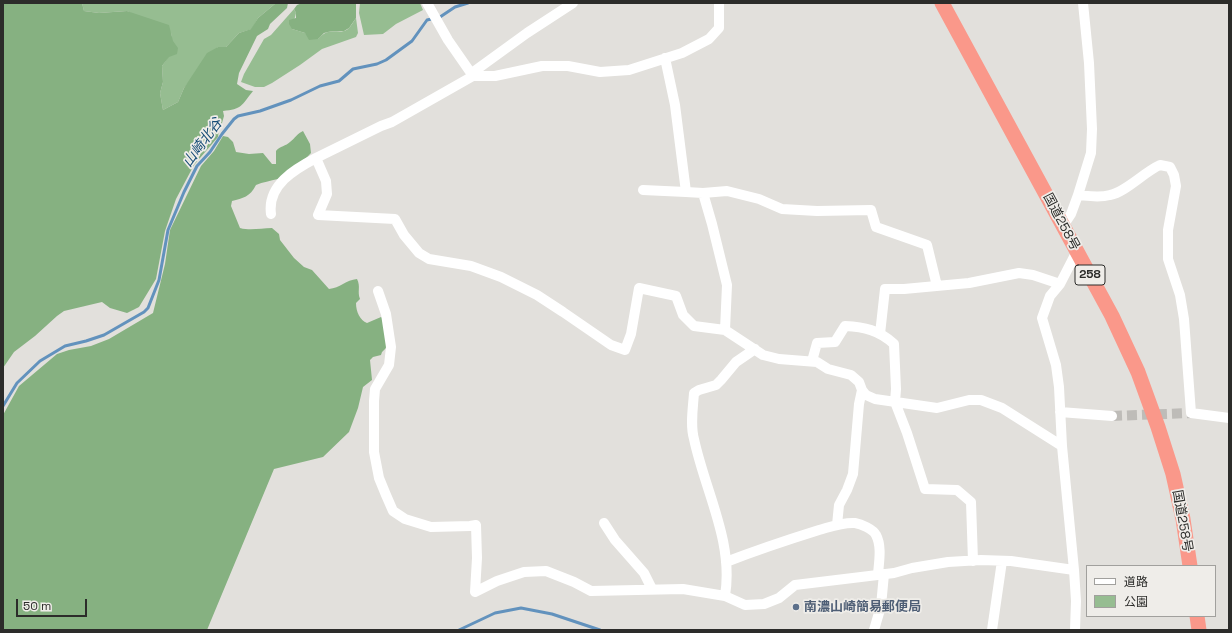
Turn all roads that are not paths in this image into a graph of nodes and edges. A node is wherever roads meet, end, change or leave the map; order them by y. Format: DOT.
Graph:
graph roads {
  1 [pos="573,3"];
  2 [pos="719,3"];
  3 [pos="942,3"];
  4 [pos="1083,3"];
  5 [pos="428,6"];
  6 [pos="665,58"];
  7 [pos="473,76"];
  8 [pos="316,158"];
  9 [pos="643,190"];
  10 [pos="686,192"];
  11 [pos="703,193"];
  12 [pos="1078,195"];
  13 [pos="271,214"];
  14 [pos="1063,226"];
  15 [pos="1077,251"];
  16 [pos="1060,284"];
  17 [pos="937,286"];
  18 [pos="378,291"];
  19 [pos="725,330"];
  20 [pos="880,334"];
  21 [pos="754,349"];
  22 [pos="812,362"];
  23 [pos="862,390"];
  24 [pos="895,402"];
  25 [pos="1060,412"];
  26 [pos="1112,416"];
  27 [pos="1229,418"];
  28 [pos="1062,446"];
  29 [pos="604,523"];
  30 [pos="837,524"];
  31 [pos="973,561"];
  32 [pos="1002,561"];
  33 [pos="726,562"];
  34 [pos="1190,565"];
  35 [pos="1074,570"];
  36 [pos="881,574"];
  37 [pos="652,589"];
  38 [pos="725,596"];
  39 [pos="1197,617"];
  40 [pos="874,630"];
  41 [pos="992,630"];
  42 [pos="1075,630"];
  43 [pos="1199,630"];
  1 -- 7 [label="street"];
  2 -- 6 [label="street"];
  3 -- 14 [label="highway, 国道258号 / 258"];
  4 -- 12 [label="street"];
  5 -- 7 [label="street"];
  6 -- 7 [label="street"];
  6 -- 10 [label="street"];
  7 -- 8 [label="street"];
  8 -- 13 [label="street"];
  8 -- 19 [label="street"];
  9 -- 10 [label="street"];
  10 -- 11 [label="street"];
  11 -- 17 [label="street"];
  11 -- 19 [label="street"];
  12 -- 14 [label="street"];
  12 -- 27 [label="street"];
  14 -- 15 [label="highway, 国道258号 / 258"];
  15 -- 16 [label="street"];
  15 -- 34 [label="highway, 国道258号 / 258"];
  16 -- 17 [label="street"];
  16 -- 25 [label="street"];
  17 -- 20 [label="street"];
  18 -- 37 [label="street"];
  19 -- 21 [label="street"];
  20 -- 22 [label="street"];
  20 -- 24 [label="street"];
  21 -- 22 [label="street"];
  21 -- 33 [label="street"];
  22 -- 23 [label="street"];
  23 -- 24 [label="street"];
  23 -- 30 [label="street"];
  24 -- 28 [label="street"];
  24 -- 31 [label="street"];
  25 -- 26 [label="street"];
  25 -- 28 [label="street"];
  28 -- 35 [label="street"];
  29 -- 37 [label="street"];
  30 -- 33 [label="street"];
  30 -- 36 [label="street"];
  31 -- 32 [label="street"];
  31 -- 36 [label="street"];
  32 -- 35 [label="street"];
  32 -- 41 [label="street"];
  33 -- 38 [label="street"];
  35 -- 42 [label="street"];
  36 -- 38 [label="street"];
  36 -- 40 [label="street"];
  37 -- 38 [label="street"];
  39 -- 43 [label="highway"];
}
